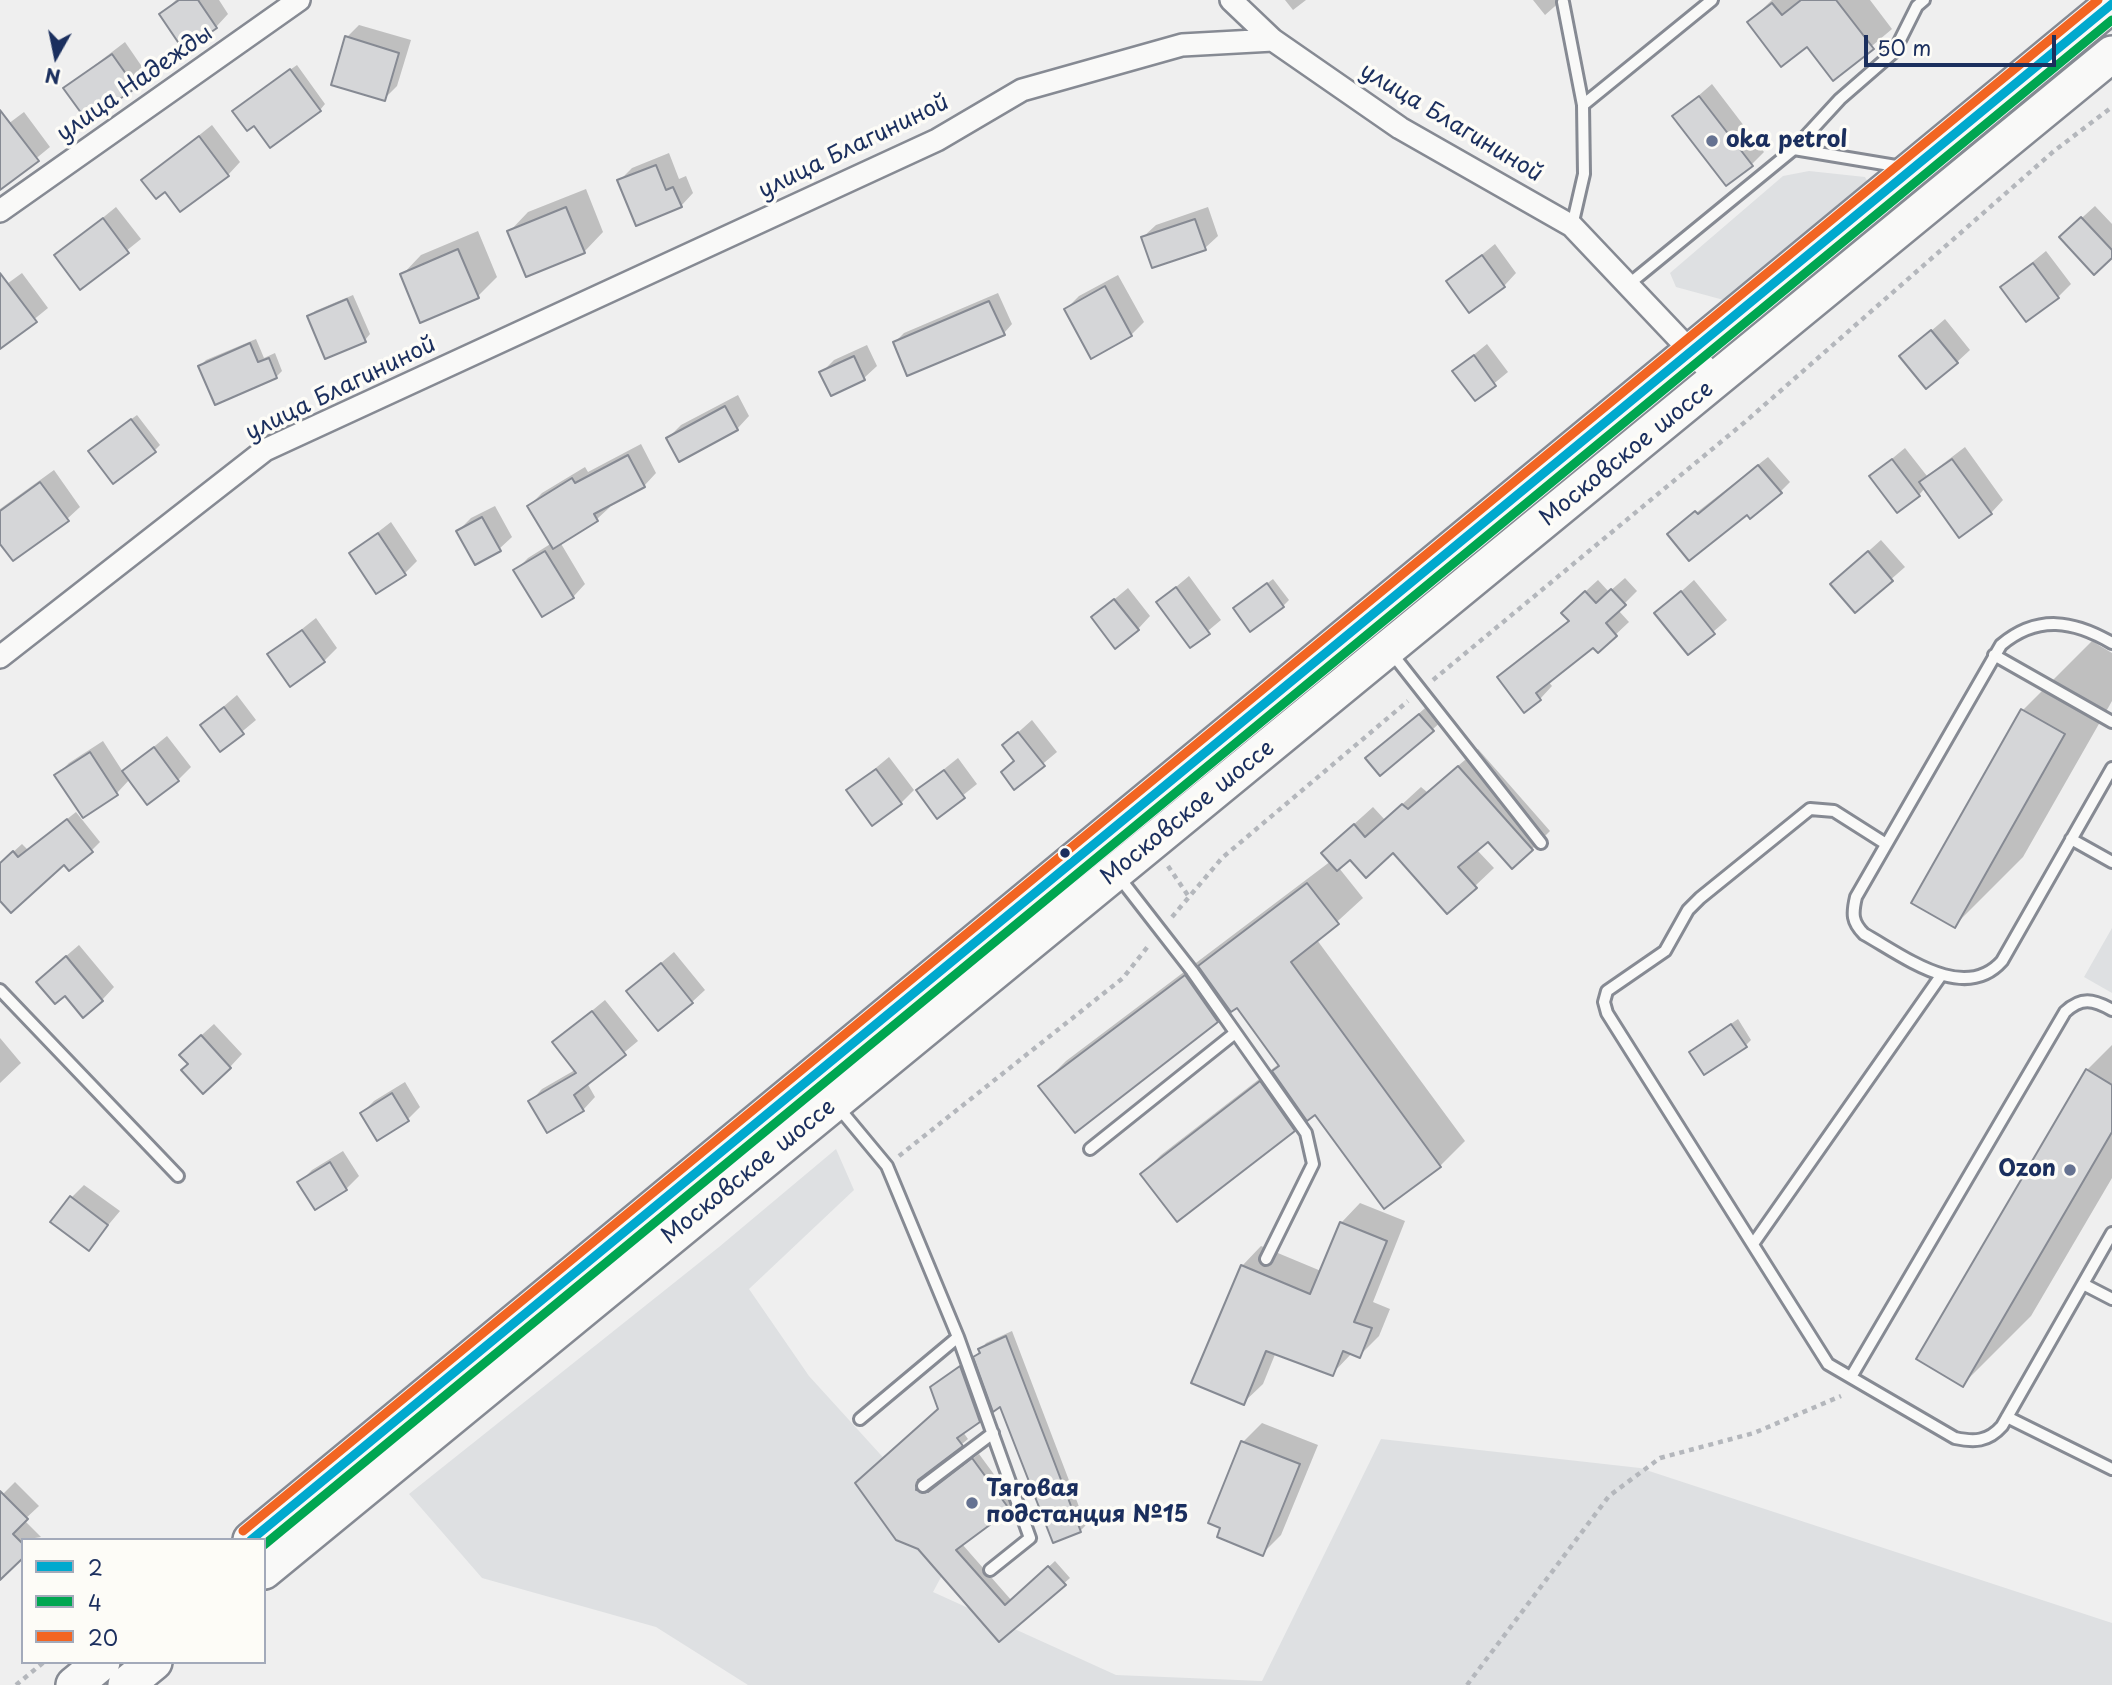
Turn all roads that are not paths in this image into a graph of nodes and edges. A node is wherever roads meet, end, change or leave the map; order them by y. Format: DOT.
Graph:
graph roads {
  1 [pos="299,0"];
  2 [pos="1231,0"];
  3 [pos="1712,0"];
  4 [pos="1924,0"];
  5 [pos="1563,2"];
  6 [pos="2112,4"];
  7 [pos="1273,40"];
  8 [pos="2112,54"];
  9 [pos="1583,105"];
  10 [pos="1794,149"];
  11 [pos="1913,169"];
  12 [pos="0,211"];
  13 [pos="1572,226"];
  14 [pos="1629,284"];
  15 [pos="1693,352"];
  16 [pos="1718,380"];
  17 [pos="2112,643"];
  18 [pos="1388,649"];
  19 [pos="1994,655"];
  20 [pos="0,657"];
  21 [pos="2112,722"];
  22 [pos="2112,768"];
  23 [pos="2071,839"];
  24 [pos="1541,843"];
  25 [pos="1886,844"];
  26 [pos="2112,862"];
  27 [pos="1115,873"];
  28 [pos="1940,977"];
  29 [pos="0,990"];
  30 [pos="2112,1010"];
  31 [pos="1235,1033"];
  32 [pos="834,1102"];
  33 [pos="1090,1149"];
  34 [pos="178,1176"];
  35 [pos="2112,1233"];
  36 [pos="1752,1244"];
  37 [pos="1266,1259"];
  38 [pos="2083,1284"];
  39 [pos="2112,1299"];
  40 [pos="958,1337"];
  41 [pos="1851,1377"];
  42 [pos="2007,1417"];
  43 [pos="860,1419"];
  44 [pos="993,1433"];
  45 [pos="2112,1469"];
  46 [pos="923,1486"];
  47 [pos="253,1538"];
  48 [pos="266,1569"];
  49 [pos="990,1570"];
  50 [pos="100,1664"];
  51 [pos="152,1664"];
  52 [pos="74,1685"];
  53 [pos="126,1685"];
  1 -- 12 [label="street, улица Надежды"];
  2 -- 7 [label="street"];
  3 -- 9 [label="lane"];
  4 -- 10 [label="lane"];
  5 -- 9 [label="lane"];
  6 -- 11 [label="main road, Московское шоссе"];
  7 -- 13 [label="street, улица Благининой"];
  7 -- 20 [label="street, улица Благининой"];
  8 -- 16 [label="main road, Московское шоссе"];
  9 -- 13 [label="lane"];
  10 -- 11 [label="lane"];
  10 -- 14 [label="lane"];
  11 -- 15 [label="main road, Московское шоссе"];
  13 -- 14 [label="street, улица Благининой"];
  14 -- 15 [label="street, улица Благининой"];
  15 -- 16 [label="street, улица Благининой"];
  15 -- 47 [label="main road, Московское шоссе"];
  16 -- 18 [label="main road, Московское шоссе"];
  17 -- 19 [label="lane"];
  18 -- 24 [label="lane"];
  18 -- 27 [label="main road, Московское шоссе"];
  19 -- 21 [label="lane"];
  19 -- 25 [label="lane"];
  22 -- 23 [label="lane"];
  23 -- 26 [label="lane"];
  23 -- 28 [label="lane"];
  25 -- 28 [label="lane"];
  25 -- 36 [label="lane"];
  27 -- 31 [label="lane"];
  27 -- 32 [label="main road, Московское шоссе"];
  28 -- 36 [label="lane"];
  29 -- 34 [label="lane"];
  30 -- 41 [label="lane"];
  31 -- 33 [label="lane"];
  31 -- 37 [label="lane"];
  32 -- 40 [label="lane"];
  32 -- 48 [label="main road, Московское шоссе"];
  35 -- 38 [label="lane"];
  36 -- 41 [label="lane"];
  38 -- 39 [label="lane"];
  38 -- 42 [label="lane"];
  40 -- 43 [label="lane"];
  40 -- 44 [label="lane"];
  41 -- 42 [label="lane"];
  42 -- 45 [label="lane"];
  44 -- 46 [label="lane"];
  44 -- 49 [label="lane"];
  50 -- 52 [label="main road"];
  51 -- 53 [label="main road"];
}
